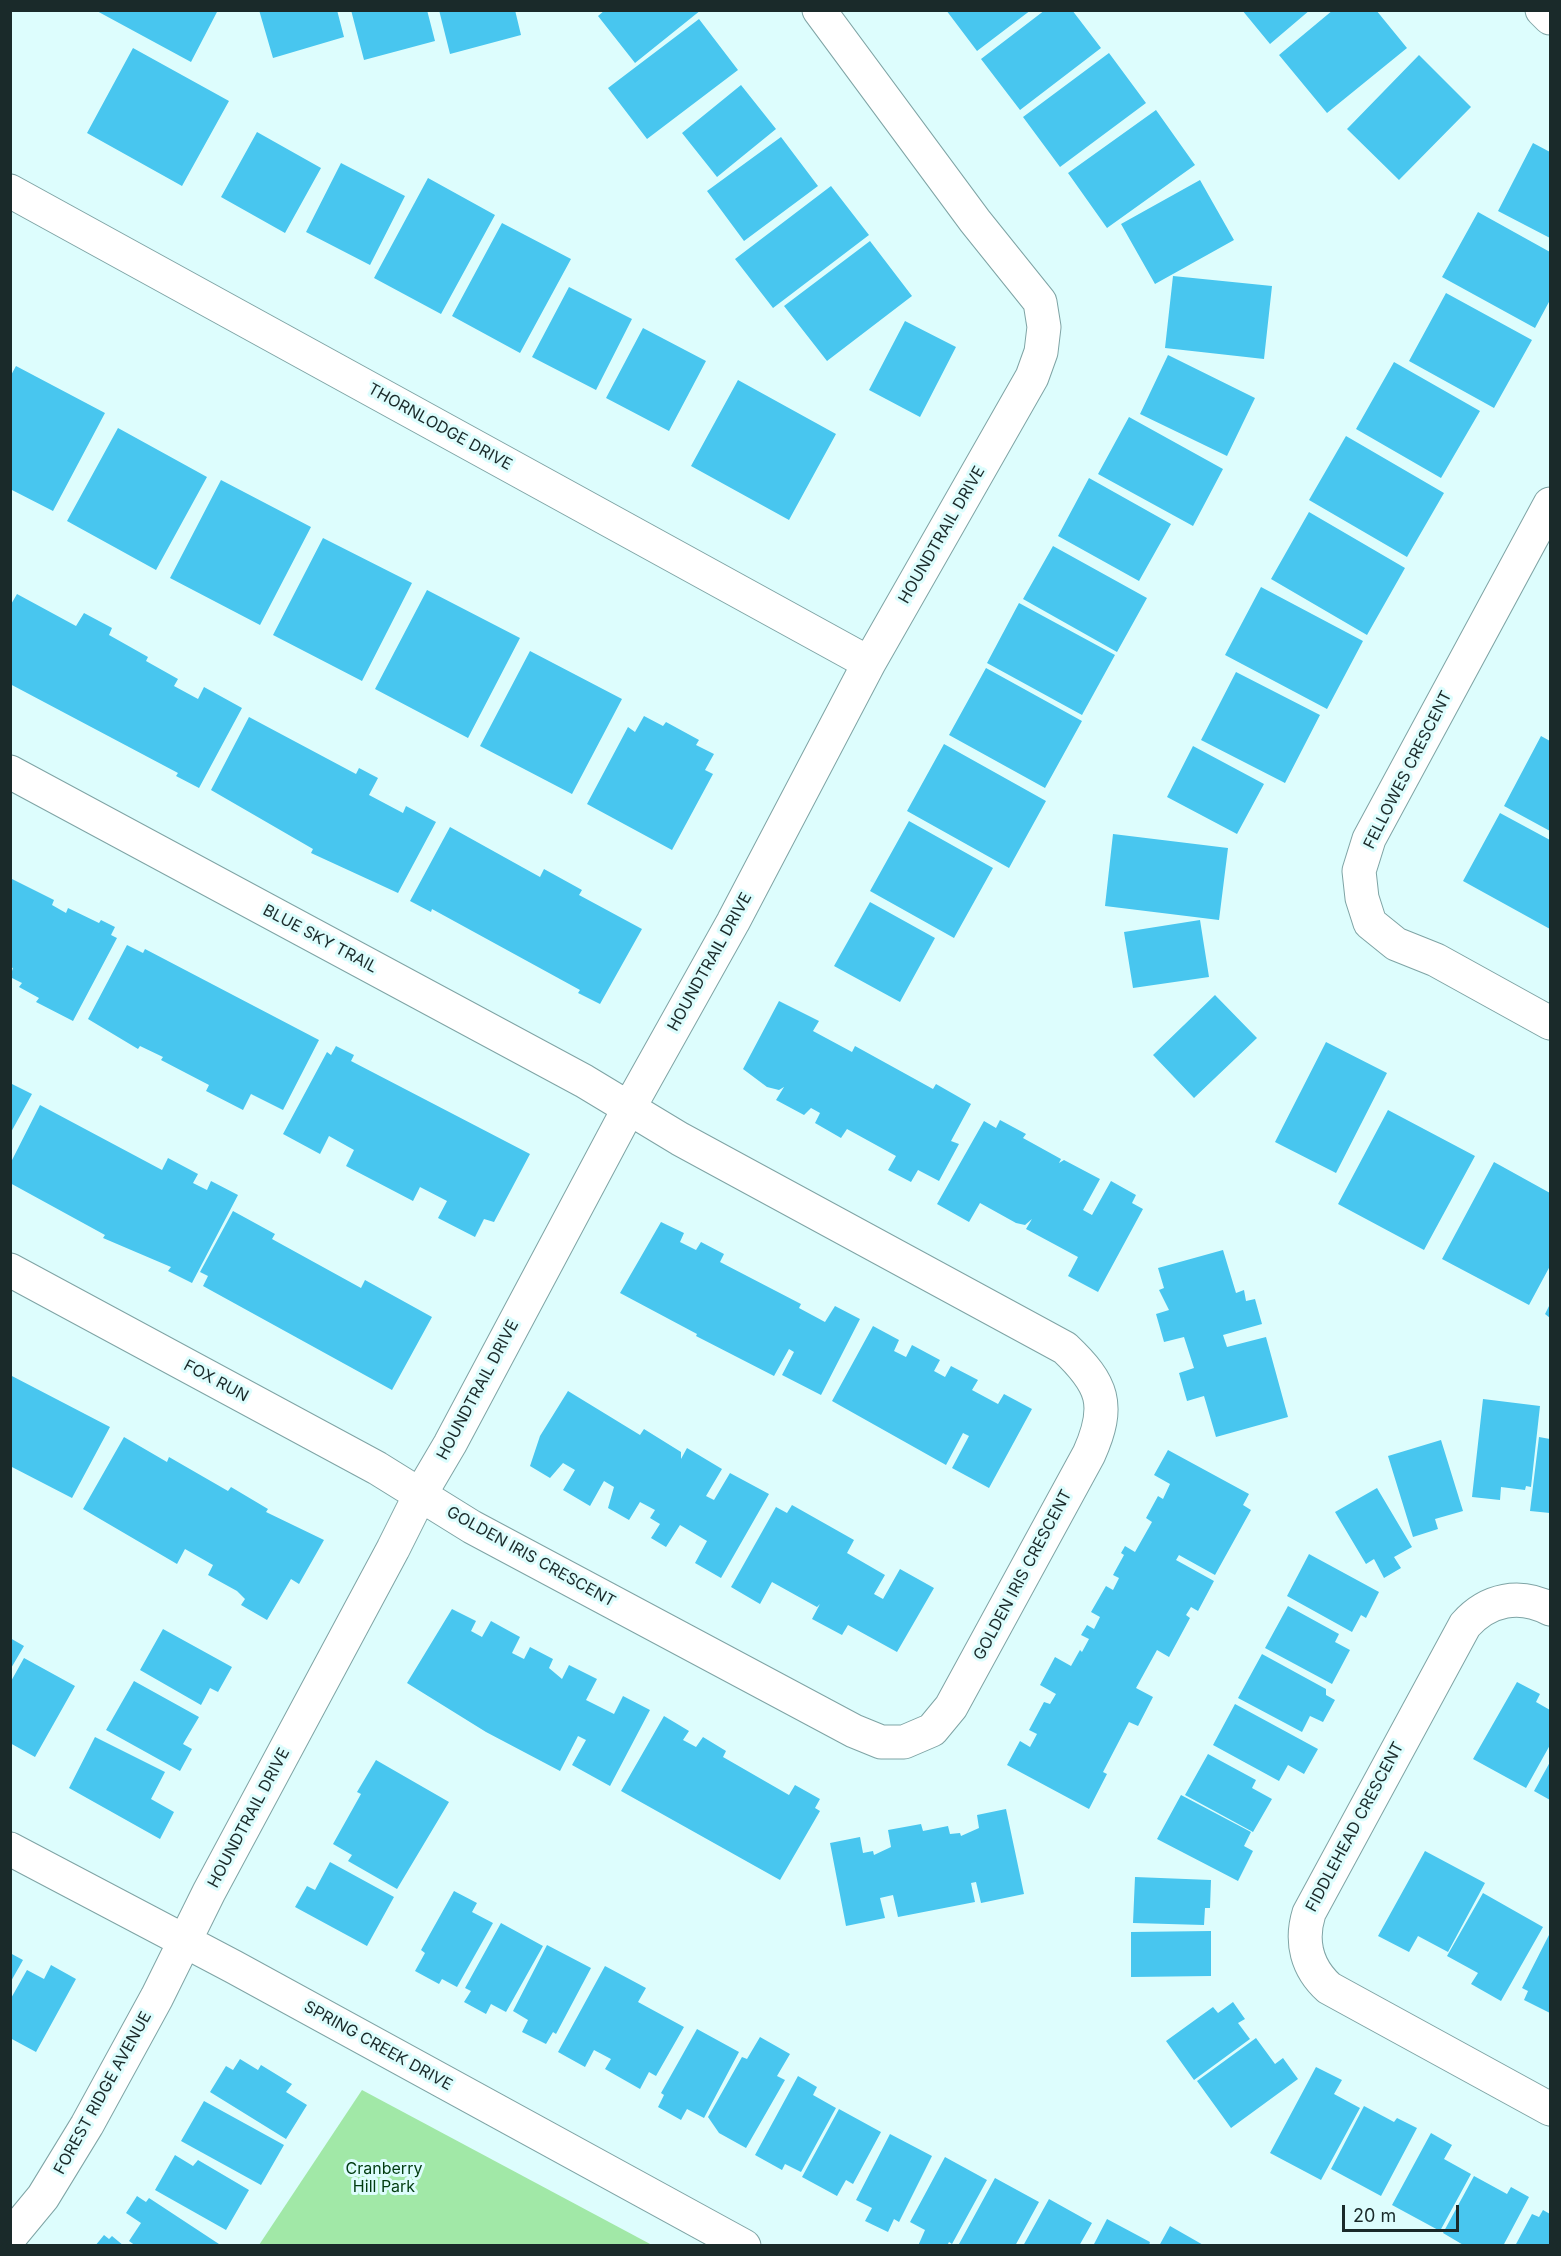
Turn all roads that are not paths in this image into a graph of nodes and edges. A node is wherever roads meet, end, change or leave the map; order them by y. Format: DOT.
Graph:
graph roads {
  1 [pos="819,10"];
  2 [pos="1542,10"];
  3 [pos="1551,18"];
  4 [pos="10,191"];
  5 [pos="1551,504"];
  6 [pos="869,663"];
  7 [pos="10,772"];
  8 [pos="1551,1023"];
  9 [pos="629,1108"];
  10 [pos="10,1270"];
  11 [pos="420,1495"];
  12 [pos="1551,1609"];
  13 [pos="10,1849"];
  14 [pos="184,1942"];
  15 [pos="1551,2109"];
  16 [pos="10,2237"];
  17 [pos="744,2246"];
  1 -- 6 [label="street, HOUNDTRAIL DRIVE"];
  2 -- 3 [label="street"];
  4 -- 6 [label="street, THORNLODGE DRIVE"];
  5 -- 8 [label="street, FELLOWES CRESCENT"];
  6 -- 9 [label="street, HOUNDTRAIL DRIVE"];
  7 -- 9 [label="street, BLUE SKY TRAIL"];
  9 -- 11 [label="street, HOUNDTRAIL DRIVE"];
  9 -- 11 [label="street, GOLDEN IRIS CRESCENT"];
  10 -- 11 [label="street, FOX RUN"];
  11 -- 14 [label="street, HOUNDTRAIL DRIVE"];
  12 -- 15 [label="street, FIDDLEHEAD CRESCENT"];
  13 -- 14 [label="street, SPRING CREEK DRIVE"];
  14 -- 16 [label="street, FOREST RIDGE AVENUE"];
  14 -- 17 [label="street, SPRING CREEK DRIVE"];
}
